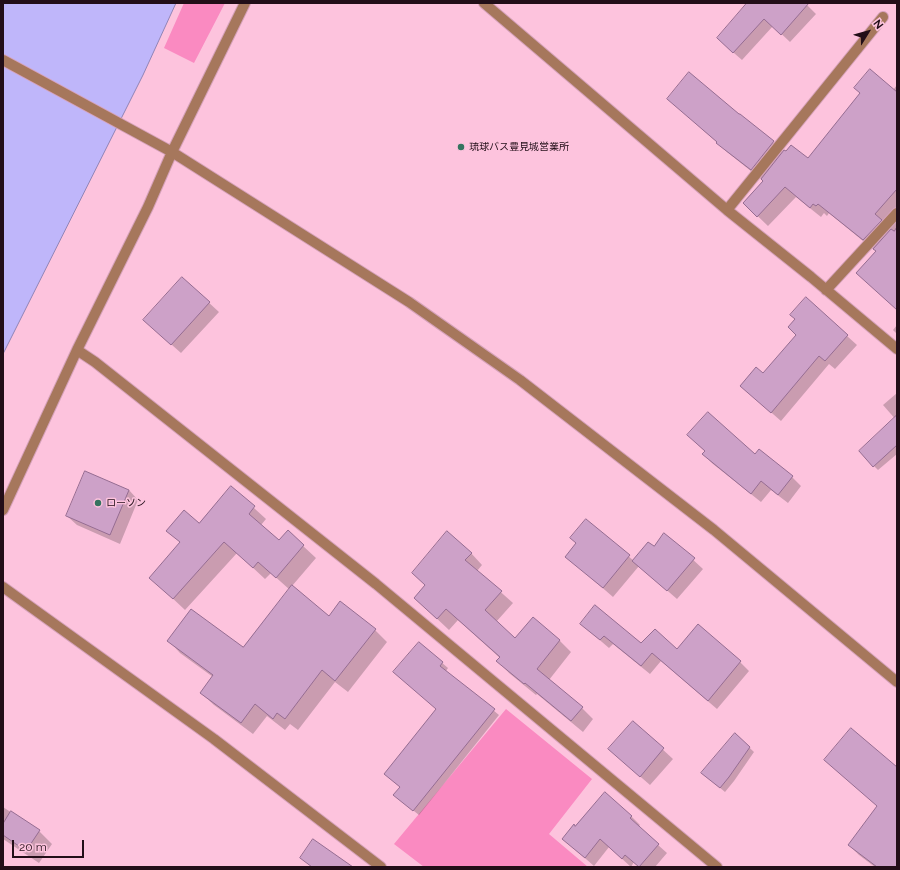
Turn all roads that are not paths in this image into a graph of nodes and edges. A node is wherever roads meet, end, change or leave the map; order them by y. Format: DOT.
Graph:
graph roads {
  1 [pos="244,3"];
  2 [pos="484,3"];
  3 [pos="882,17"];
  4 [pos="3,60"];
  5 [pos="172,152"];
  6 [pos="727,210"];
  7 [pos="897,213"];
  8 [pos="826,290"];
  9 [pos="897,349"];
  10 [pos="77,350"];
  11 [pos="3,510"];
  12 [pos="3,587"];
  13 [pos="897,682"];
  14 [pos="381,867"];
  15 [pos="717,867"];
  1 -- 5 [label="street"];
  2 -- 6 [label="street"];
  3 -- 6 [label="street"];
  4 -- 5 [label="street"];
  5 -- 10 [label="street"];
  5 -- 13 [label="street"];
  6 -- 8 [label="street"];
  7 -- 8 [label="street"];
  8 -- 9 [label="street"];
  10 -- 11 [label="street"];
  10 -- 15 [label="street"];
  12 -- 14 [label="street"];
}
